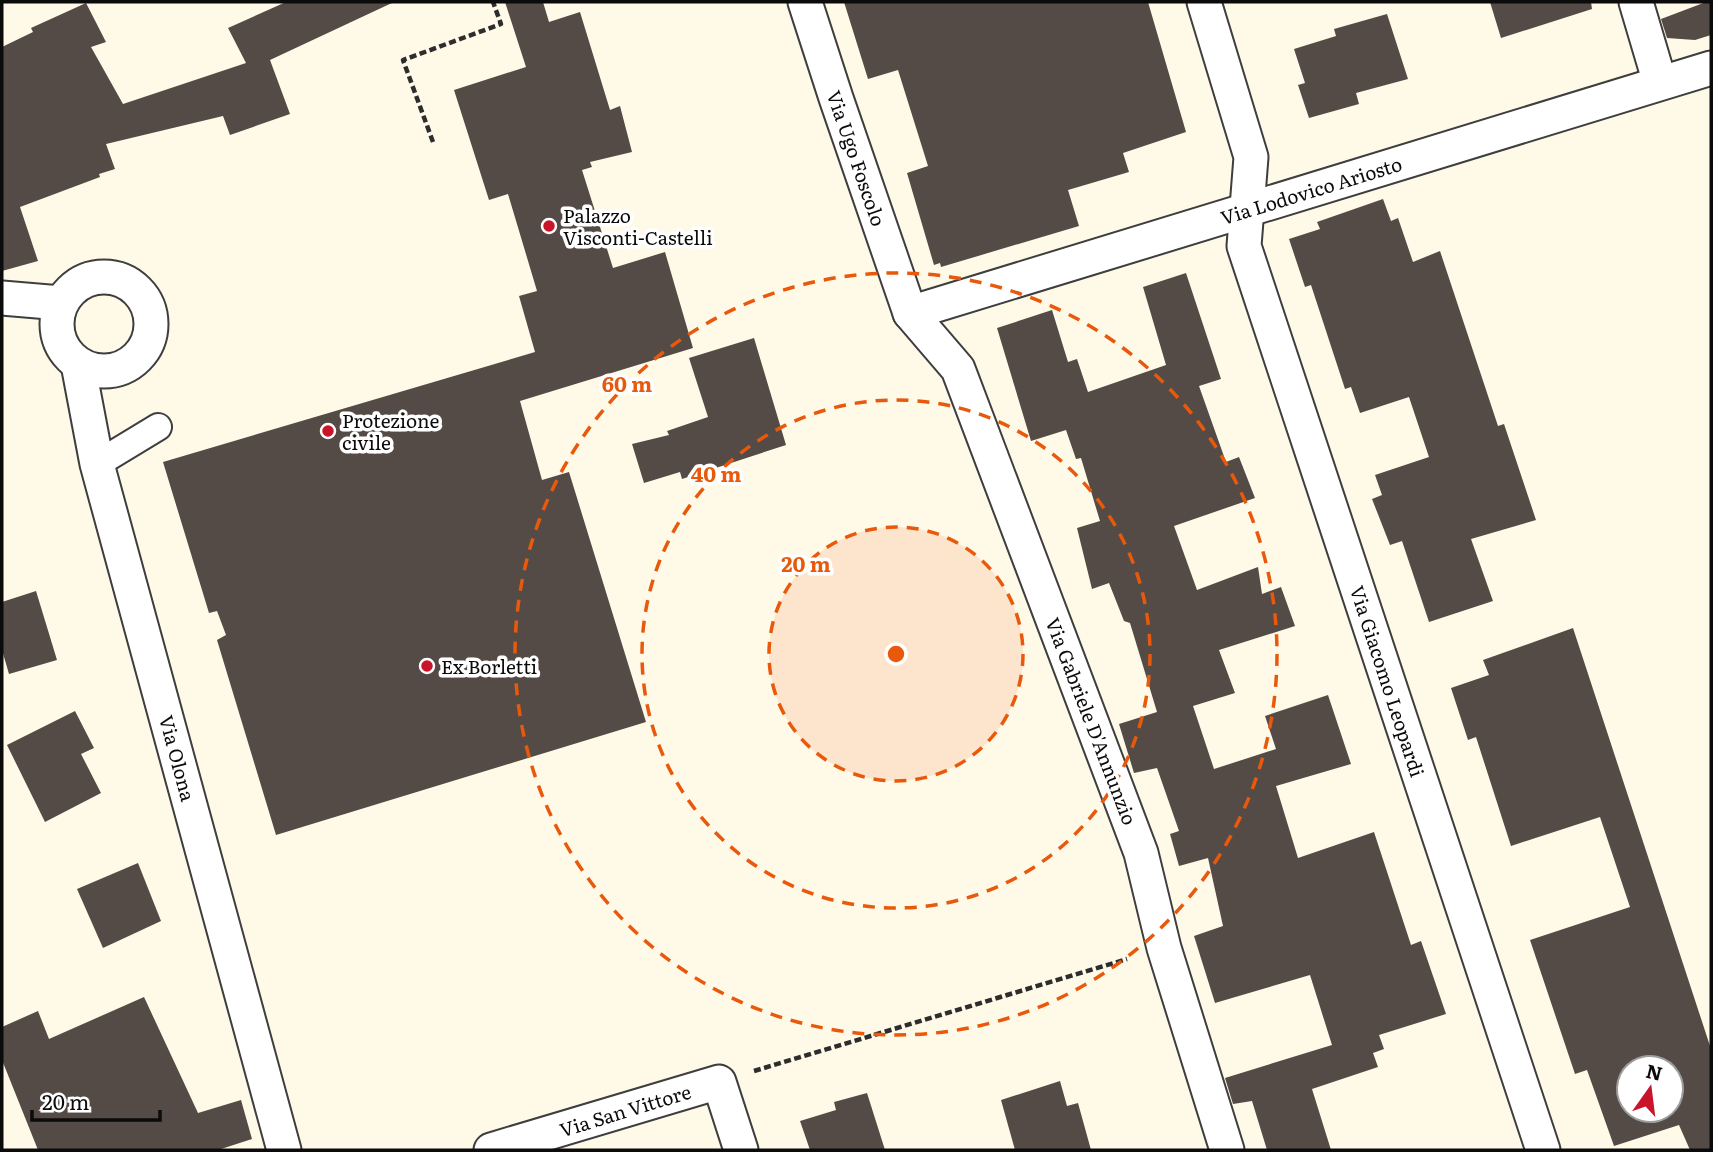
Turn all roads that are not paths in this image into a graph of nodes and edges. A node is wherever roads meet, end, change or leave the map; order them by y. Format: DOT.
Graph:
graph roads {
  1 [pos="805,2"];
  2 [pos="1204,2"];
  3 [pos="1636,2"];
  4 [pos="1711,68"];
  5 [pos="1661,83"];
  6 [pos="1247,210"];
  7 [pos="2,299"];
  8 [pos="61,303"];
  9 [pos="910,313"];
  10 [pos="78,363"];
  11 [pos="158,427"];
  12 [pos="97,464"];
  13 [pos="284,1150"];
  14 [pos="491,1150"];
  15 [pos="741,1150"];
  16 [pos="1227,1150"];
  17 [pos="1543,1150"];
  1 -- 9 [label="street, Via Ugo Foscolo"];
  2 -- 6 [label="street, Via Giacomo Leopardi"];
  3 -- 5 [label="street"];
  4 -- 5 [label="street, Via Lodovico Ariosto"];
  5 -- 6 [label="street, Via Lodovico Ariosto"];
  6 -- 9 [label="street, Via Lodovico Ariosto"];
  6 -- 17 [label="street, Via Giacomo Leopardi"];
  7 -- 8 [label="street"];
  8 -- 10 [label="street"];
  8 -- 10 [label="street"];
  9 -- 16 [label="street, Via Gabriele D'Annunzio"];
  10 -- 12 [label="street, Via Olona"];
  11 -- 12 [label="street"];
  12 -- 13 [label="street, Via Olona"];
  14 -- 15 [label="street, Via San Vittore"];
}
